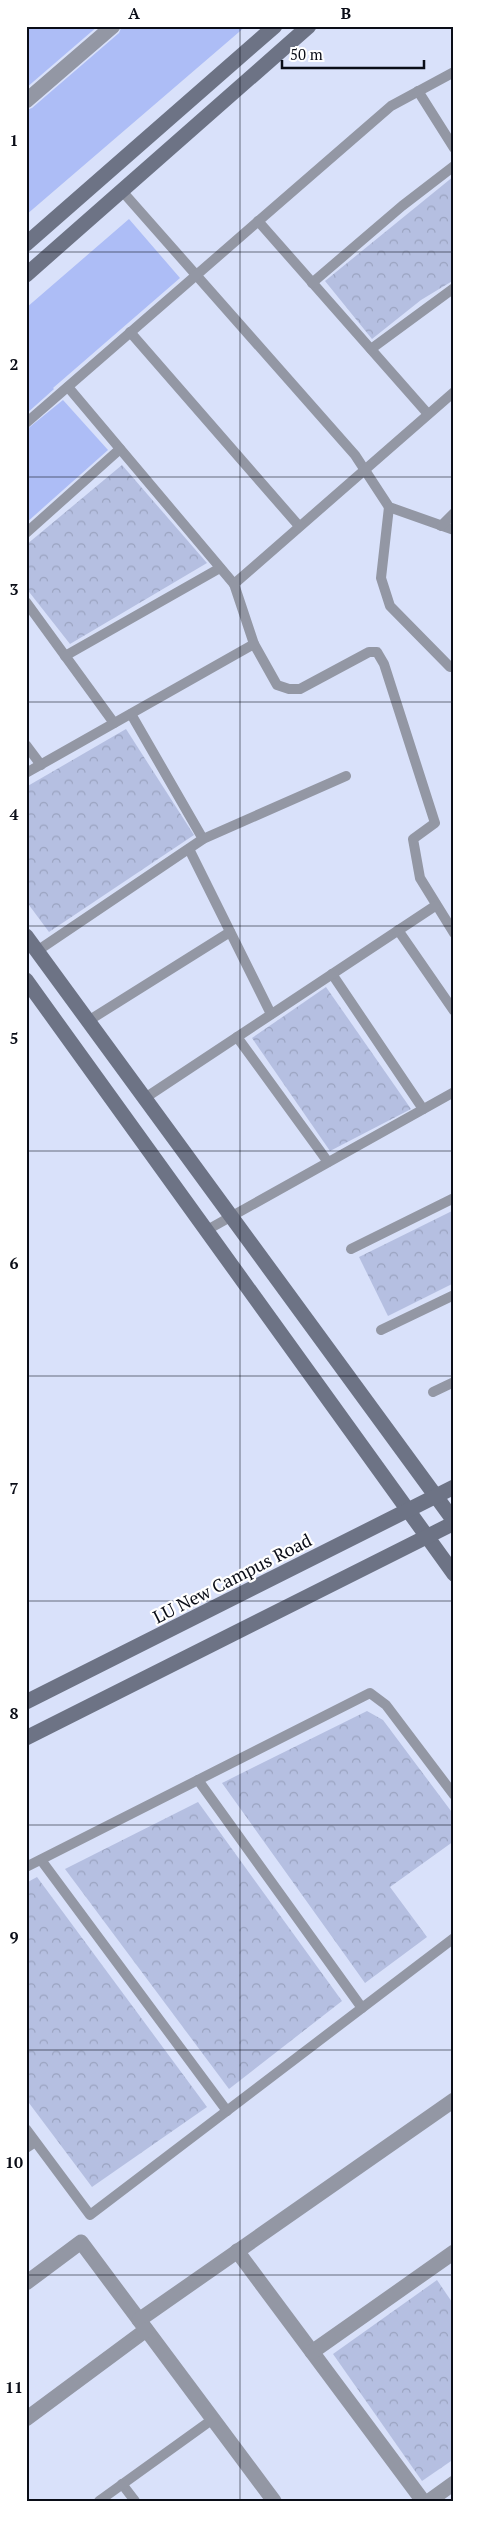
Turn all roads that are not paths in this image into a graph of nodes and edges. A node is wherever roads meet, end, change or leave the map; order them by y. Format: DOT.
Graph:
graph roads {
  1 [pos="113,26"];
  2 [pos="275,26"];
  3 [pos="309,26"];
  4 [pos="454,72"];
  5 [pos="418,91"];
  6 [pos="26,101"];
  7 [pos="454,148"];
  8 [pos="454,166"];
  9 [pos="122,191"];
  10 [pos="258,221"];
  11 [pos="26,244"];
  12 [pos="26,274"];
  13 [pos="196,275"];
  14 [pos="312,283"];
  15 [pos="454,288"];
  16 [pos="130,332"];
  17 [pos="371,350"];
  18 [pos="68,387"];
  19 [pos="454,392"];
  20 [pos="428,414"];
  21 [pos="26,423"];
  22 [pos="120,449"];
  23 [pos="364,469"];
  24 [pos="389,507"];
  25 [pos="454,513"];
  26 [pos="299,526"];
  27 [pos="441,526"];
  28 [pos="454,530"];
  29 [pos="26,533"];
  30 [pos="220,568"];
  31 [pos="234,584"];
  32 [pos="26,602"];
  33 [pos="254,644"];
  34 [pos="65,656"];
  35 [pos="454,667"];
  36 [pos="131,714"];
  37 [pos="114,723"];
  38 [pos="26,745"];
  39 [pos="41,765"];
  40 [pos="26,773"];
  41 [pos="346,776"];
  42 [pos="203,839"];
  43 [pos="189,849"];
  44 [pos="435,906"];
  45 [pos="398,930"];
  46 [pos="230,932"];
  47 [pos="454,933"];
  48 [pos="26,936"];
  49 [pos="37,950"];
  50 [pos="332,974"];
  51 [pos="27,982"];
  52 [pos="74,1001"];
  53 [pos="454,1011"];
  54 [pos="271,1014"];
  55 [pos="51,1015"];
  56 [pos="88,1021"];
  57 [pos="238,1037"];
  58 [pos="454,1092"];
  59 [pos="145,1098"];
  60 [pos="423,1109"];
  61 [pos="328,1162"];
  62 [pos="454,1198"];
  63 [pos="231,1216"];
  64 [pos="207,1230"];
  65 [pos="351,1249"];
  66 [pos="454,1295"];
  67 [pos="381,1330"];
  68 [pos="454,1382"];
  69 [pos="433,1392"];
  70 [pos="454,1486"];
  71 [pos="436,1496"];
  72 [pos="408,1510"];
  73 [pos="454,1522"];
  74 [pos="427,1536"];
  75 [pos="454,1574"];
  76 [pos="26,1702"];
  77 [pos="26,1738"];
  78 [pos="198,1780"];
  79 [pos="454,1796"];
  80 [pos="42,1860"];
  81 [pos="26,1868"];
  82 [pos="454,1938"];
  83 [pos="362,2008"];
  84 [pos="454,2100"];
  85 [pos="227,2111"];
  86 [pos="26,2130"];
  87 [pos="35,2142"];
  88 [pos="26,2148"];
  89 [pos="237,2251"];
  90 [pos="451,2260"];
  91 [pos="26,2283"];
  92 [pos="143,2325"];
  93 [pos="312,2352"];
  94 [pos="26,2419"];
  95 [pos="213,2419"];
  96 [pos="454,2483"];
  97 [pos="122,2484"];
  98 [pos="99,2501"];
  99 [pos="135,2501"];
  100 [pos="274,2501"];
  101 [pos="423,2501"];
  102 [pos="429,2501"];
  1 -- 6 [label="street"];
  2 -- 11 [label="street"];
  3 -- 9 [label="street"];
  4 -- 5 [label="lane"];
  5 -- 7 [label="lane"];
  5 -- 10 [label="lane"];
  8 -- 14 [label="lane"];
  9 -- 12 [label="street"];
  9 -- 13 [label="lane"];
  10 -- 13 [label="lane"];
  10 -- 14 [label="lane"];
  13 -- 16 [label="lane"];
  13 -- 23 [label="lane"];
  14 -- 17 [label="lane"];
  15 -- 17 [label="lane"];
  16 -- 18 [label="lane"];
  16 -- 26 [label="lane"];
  17 -- 20 [label="lane"];
  18 -- 21 [label="lane"];
  18 -- 22 [label="lane"];
  19 -- 20 [label="lane"];
  20 -- 23 [label="lane"];
  22 -- 29 [label="lane"];
  22 -- 30 [label="lane"];
  23 -- 24 [label="lane"];
  23 -- 26 [label="lane"];
  24 -- 27 [label="lane"];
  24 -- 35 [label="lane"];
  25 -- 27 [label="lane"];
  26 -- 31 [label="lane"];
  27 -- 28 [label="lane"];
  30 -- 31 [label="lane"];
  30 -- 34 [label="lane"];
  31 -- 33 [label="lane"];
  32 -- 34 [label="lane"];
  33 -- 36 [label="lane"];
  33 -- 44 [label="lane"];
  34 -- 37 [label="lane"];
  36 -- 37 [label="lane"];
  36 -- 42 [label="lane"];
  37 -- 39 [label="lane"];
  38 -- 39 [label="lane"];
  39 -- 40 [label="lane"];
  41 -- 42 [label="lane"];
  42 -- 43 [label="lane"];
  43 -- 46 [label="lane"];
  43 -- 49 [label="lane"];
  44 -- 45 [label="lane"];
  44 -- 47 [label="lane"];
  45 -- 50 [label="lane"];
  45 -- 53 [label="lane"];
  46 -- 54 [label="lane"];
  46 -- 56 [label="lane"];
  48 -- 49 [label="street"];
  49 -- 52 [label="street"];
  50 -- 54 [label="lane"];
  50 -- 60 [label="lane"];
  51 -- 55 [label="street"];
  52 -- 55 [label="street"];
  52 -- 56 [label="street"];
  54 -- 57 [label="lane"];
  55 -- 64 [label="street"];
  56 -- 59 [label="street"];
  57 -- 59 [label="lane"];
  57 -- 61 [label="lane"];
  58 -- 60 [label="lane"];
  59 -- 63 [label="street"];
  60 -- 61 [label="lane"];
  61 -- 63 [label="lane"];
  62 -- 65 [label="lane"];
  63 -- 64 [label="lane"];
  63 -- 71 [label="street"];
  64 -- 72 [label="street"];
  66 -- 67 [label="lane"];
  68 -- 69 [label="lane"];
  70 -- 71 [label="street, LU New Campus Road"];
  71 -- 72 [label="street, LU New Campus Road"];
  71 -- 73 [label="street"];
  72 -- 74 [label="street"];
  72 -- 76 [label="street, LU New Campus Road"];
  73 -- 74 [label="street"];
  74 -- 75 [label="street"];
  74 -- 77 [label="street"];
  78 -- 79 [label="lane"];
  78 -- 80 [label="lane"];
  78 -- 83 [label="lane"];
  80 -- 81 [label="lane"];
  80 -- 85 [label="lane"];
  82 -- 83 [label="lane"];
  83 -- 85 [label="lane"];
  84 -- 89 [label="street"];
  85 -- 87 [label="lane"];
  86 -- 87 [label="lane"];
  87 -- 88 [label="lane"];
  89 -- 92 [label="street"];
  89 -- 93 [label="street"];
  90 -- 93 [label="street"];
  91 -- 92 [label="street"];
  92 -- 94 [label="street"];
  92 -- 95 [label="street"];
  93 -- 101 [label="street"];
  95 -- 97 [label="lane"];
  95 -- 100 [label="street"];
  96 -- 102 [label="street"];
  97 -- 98 [label="lane"];
  97 -- 99 [label="lane"];
}
